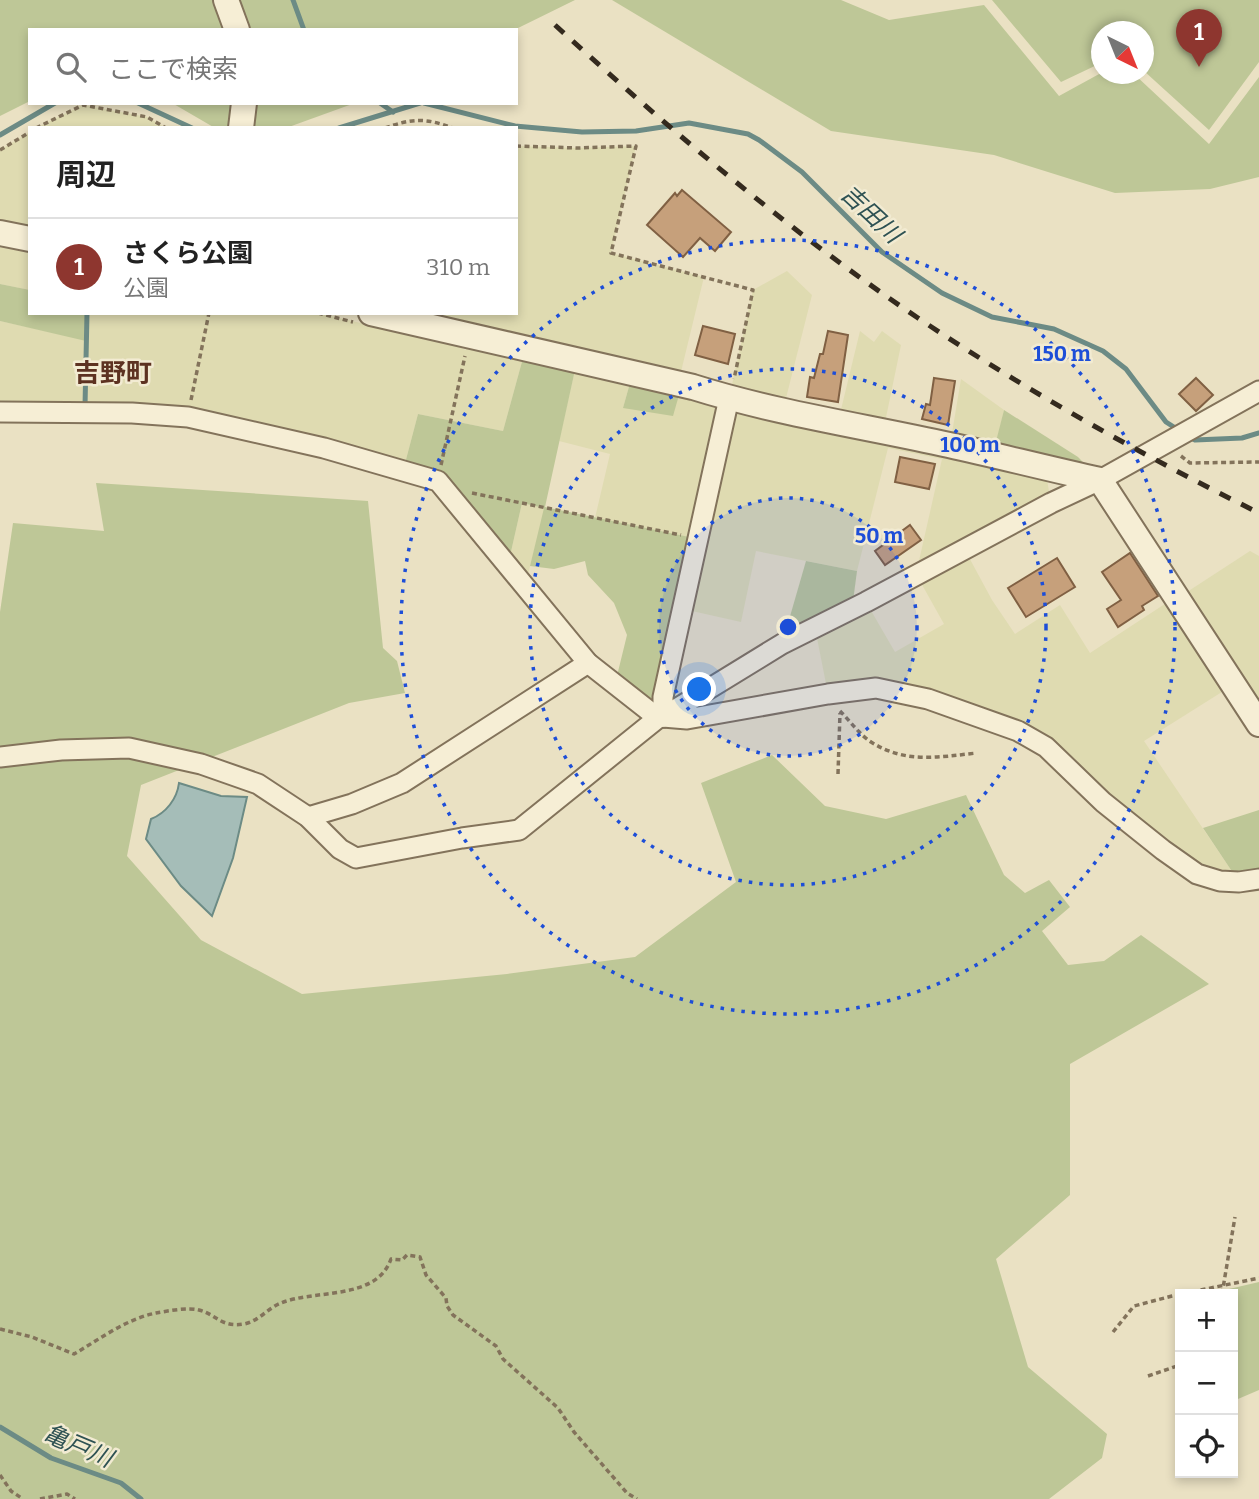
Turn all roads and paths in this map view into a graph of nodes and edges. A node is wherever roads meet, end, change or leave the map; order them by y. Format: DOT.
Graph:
graph roads {
  1 [pos="226,0"];
  2 [pos="236,28"];
  3 [pos="83,105"];
  4 [pos="83,105"];
  5 [pos="244,105"];
  6 [pos="40,126"];
  7 [pos="163,126"];
  8 [pos="241,126"];
  9 [pos="391,126"];
  10 [pos="447,126"];
  11 [pos="28,133"];
  12 [pos="518,146"];
  13 [pos="0,150"];
  14 [pos="0,233"];
  15 [pos="28,239"];
  16 [pos="209,315"];
  17 [pos="379,315"];
  18 [pos="469,337"];
  19 [pos="1259,391"];
  20 [pos="729,398"];
  21 [pos="0,412"];
  22 [pos="188,417"];
  23 [pos="1165,445"];
  24 [pos="1259,462"];
  25 [pos="1100,480"];
  26 [pos="438,481"];
  27 [pos="699,539"];
  28 [pos="589,663"];
  29 [pos="837,703"];
  30 [pos="660,718"];
  31 [pos="1259,724"];
  32 [pos="977,752"];
  33 [pos="0,757"];
  34 [pos="838,774"];
  35 [pos="308,817"];
  36 [pos="1259,879"];
  37 [pos="1235,1217"];
  38 [pos="1259,1278"];
  39 [pos="1224,1285"];
  40 [pos="1223,1289"];
  41 [pos="0,1329"];
  42 [pos="1113,1332"];
  43 [pos="1175,1367"];
  44 [pos="1148,1376"];
  45 [pos="0,1475"];
  46 [pos="23,1499"];
  47 [pos="40,1499"];
  48 [pos="75,1499"];
  49 [pos="638,1499"];
  1 -- 2 [label="street"];
  3 -- 7 [label="path"];
  4 -- 6 [label="path"];
  5 -- 8 [label="street"];
  9 -- 10 [label="path"];
  11 -- 13 [label="path"];
  12 -- 20 [label="path"];
  14 -- 15 [label="street"];
  16 -- 22 [label="path"];
  17 -- 18 [label="street"];
  18 -- 20 [label="street"];
  18 -- 26 [label="path"];
  19 -- 23 [label="street"];
  20 -- 25 [label="street"];
  20 -- 27 [label="street"];
  21 -- 22 [label="street"];
  22 -- 26 [label="street"];
  23 -- 24 [label="path"];
  23 -- 25 [label="street"];
  25 -- 30 [label="street"];
  25 -- 31 [label="street"];
  26 -- 27 [label="path"];
  26 -- 28 [label="street"];
  27 -- 30 [label="street"];
  28 -- 30 [label="street"];
  28 -- 35 [label="street"];
  29 -- 30 [label="street"];
  29 -- 32 [label="path"];
  29 -- 34 [label="path"];
  29 -- 36 [label="street"];
  30 -- 35 [label="street"];
  33 -- 35 [label="street"];
  37 -- 39 [label="path"];
  38 -- 39 [label="path"];
  39 -- 40 [label="path"];
  39 -- 42 [label="path"];
  41 -- 49 [label="path"];
  43 -- 44 [label="path"];
  45 -- 46 [label="path"];
  47 -- 48 [label="path"];
}
